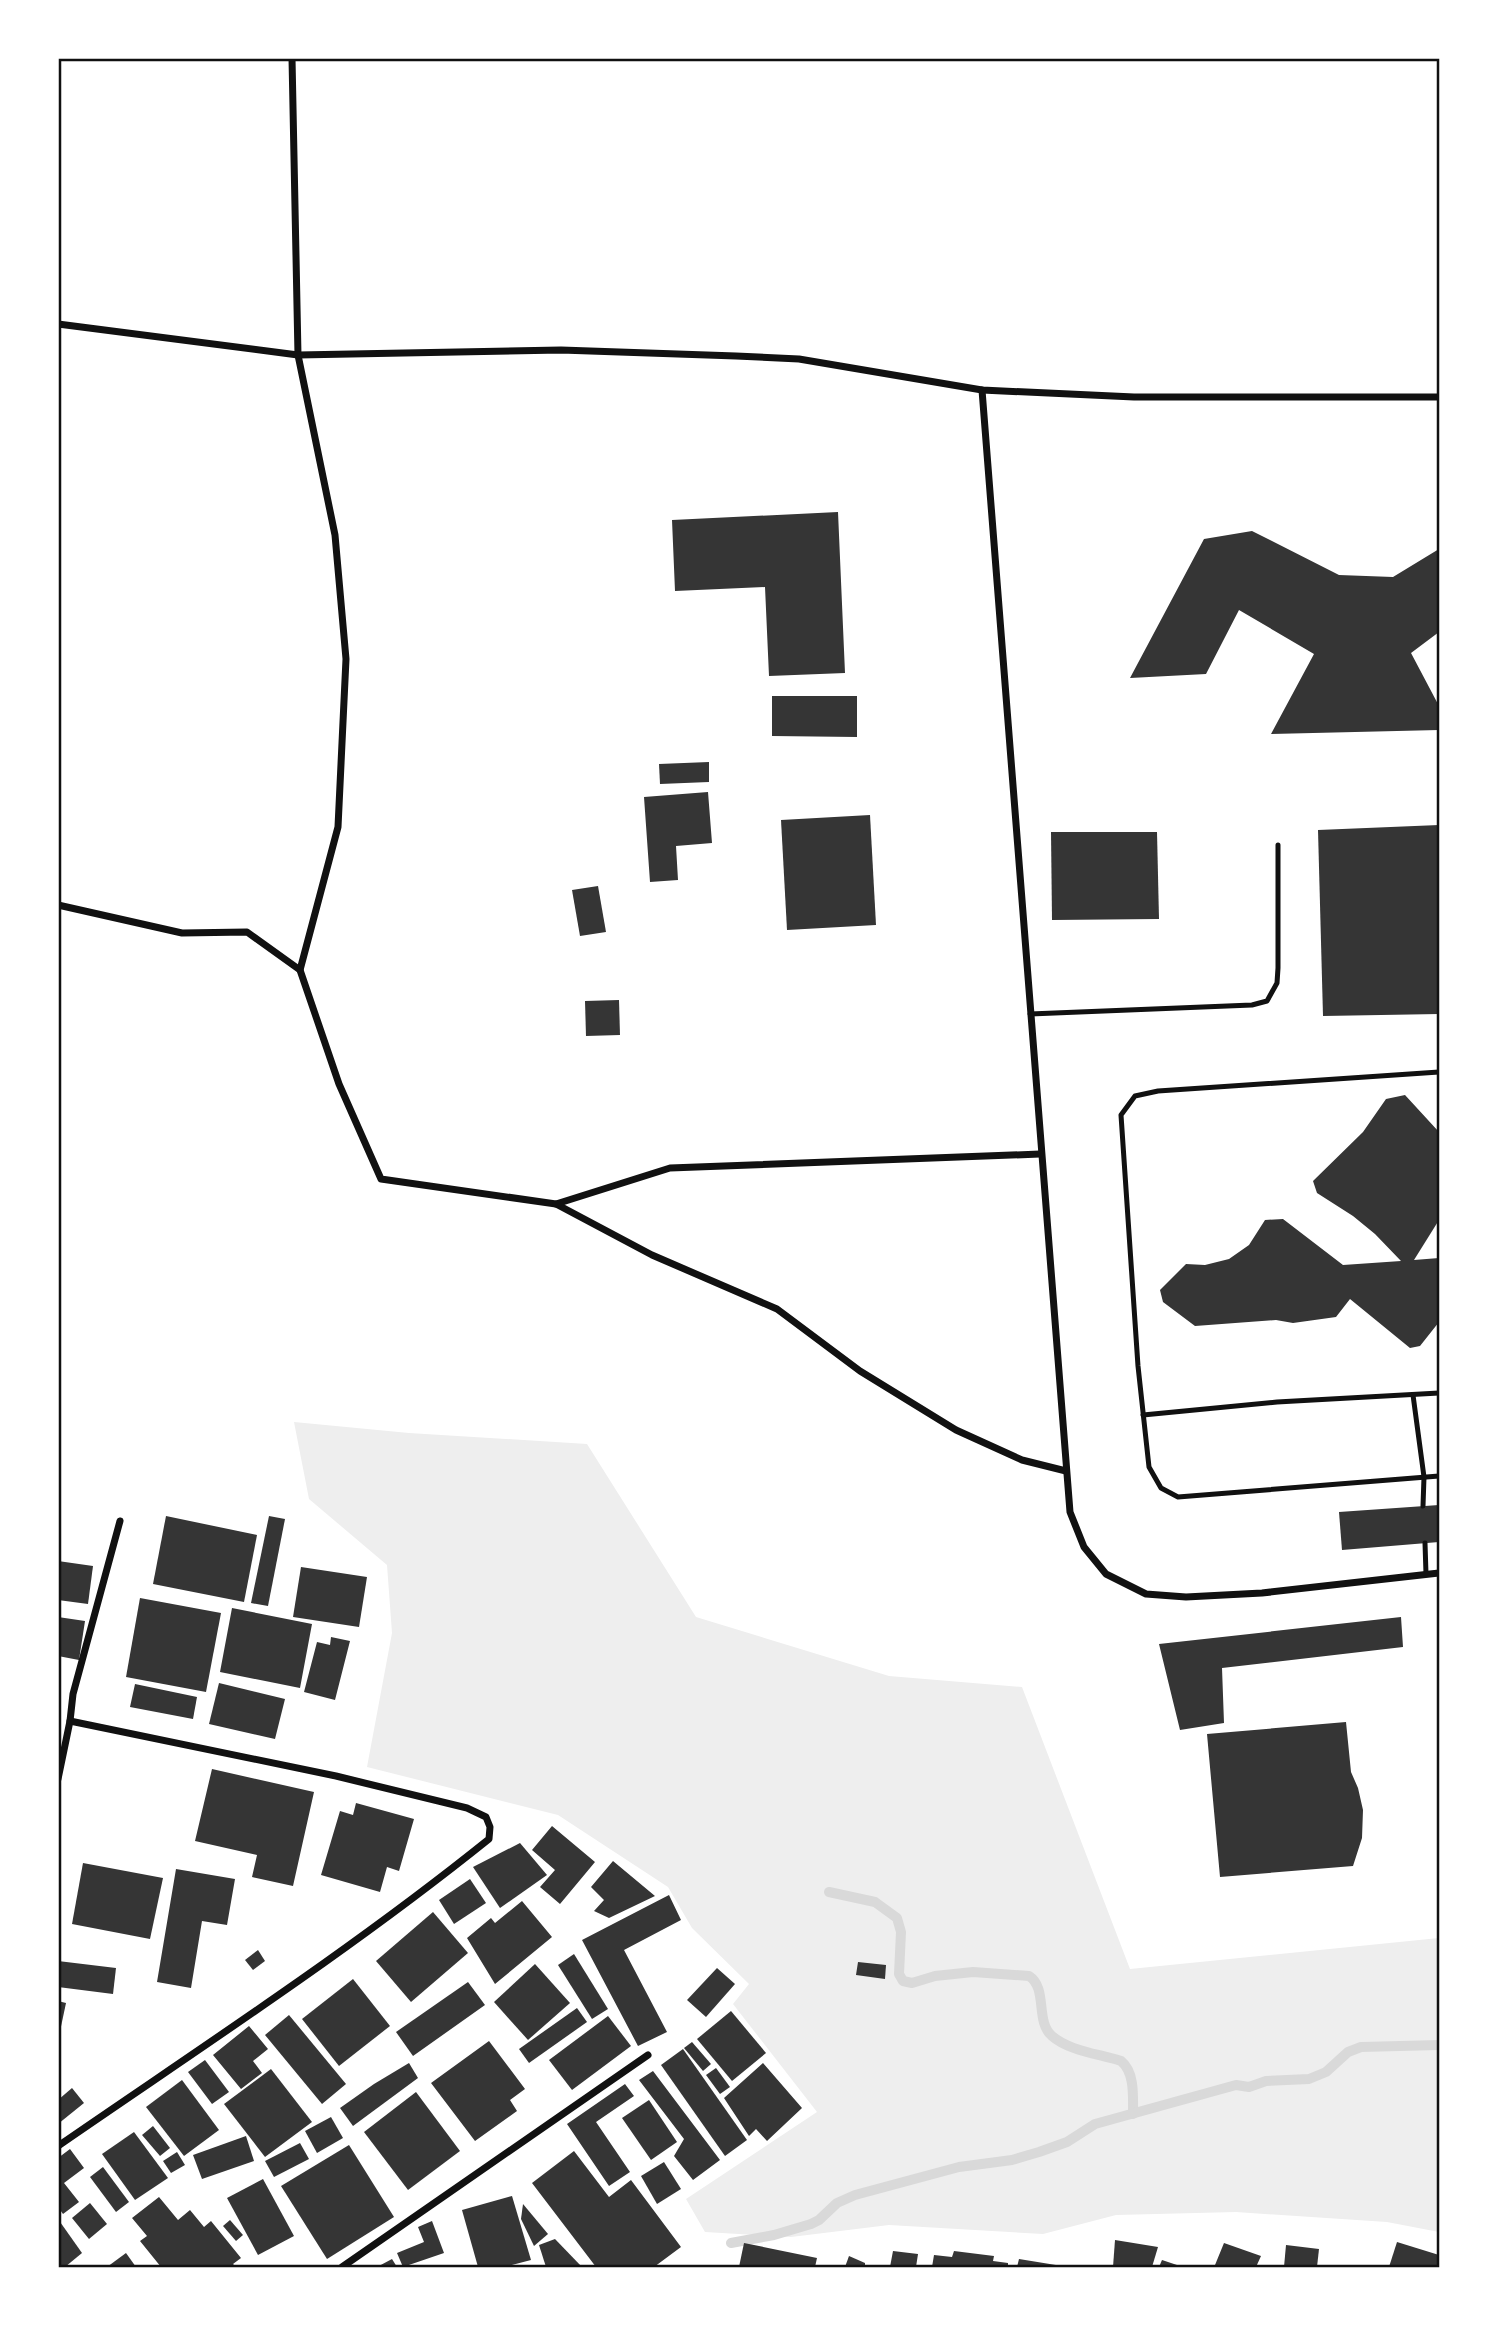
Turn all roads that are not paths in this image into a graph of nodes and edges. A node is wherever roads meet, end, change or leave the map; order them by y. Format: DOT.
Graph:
graph roads {
  1 [pos="292,58"];
  2 [pos="58,324"];
  3 [pos="298,355"];
  4 [pos="982,390"];
  5 [pos="1439,397"];
  6 [pos="1278,845"];
  7 [pos="58,905"];
  8 [pos="300,970"];
  9 [pos="1030,1014"];
  10 [pos="1439,1072"];
  11 [pos="1040,1154"];
  12 [pos="556,1204"];
  13 [pos="1439,1393"];
  14 [pos="1413,1395"];
  15 [pos="1143,1415"];
  16 [pos="1066,1471"];
  17 [pos="1439,1476"];
  18 [pos="1424,1477"];
  19 [pos="1423,1506"];
  20 [pos="120,1521"];
  21 [pos="1425,1543"];
  22 [pos="1439,1573"];
  23 [pos="1426,1574"];
  24 [pos="70,1721"];
  25 [pos="58,1779"];
  26 [pos="648,2055"];
  27 [pos="58,2146"];
  28 [pos="342,2267"];
  1 -- 3 [label="street"];
  2 -- 3 [label="street"];
  3 -- 4 [label="street"];
  3 -- 8 [label="street"];
  4 -- 5 [label="street"];
  4 -- 9 [label="street"];
  6 -- 9 [label="lane"];
  7 -- 8 [label="street"];
  8 -- 12 [label="street"];
  9 -- 11 [label="street"];
  10 -- 15 [label="lane"];
  11 -- 12 [label="street"];
  11 -- 16 [label="street"];
  12 -- 16 [label="street"];
  13 -- 14 [label="lane"];
  14 -- 15 [label="lane"];
  14 -- 18 [label="lane"];
  15 -- 18 [label="lane"];
  16 -- 23 [label="street"];
  17 -- 18 [label="lane"];
  18 -- 19 [label="lane"];
  20 -- 24 [label="street"];
  21 -- 23 [label="lane"];
  22 -- 23 [label="street"];
  24 -- 25 [label="street"];
  24 -- 27 [label="street"];
  26 -- 28 [label="street"];
}
